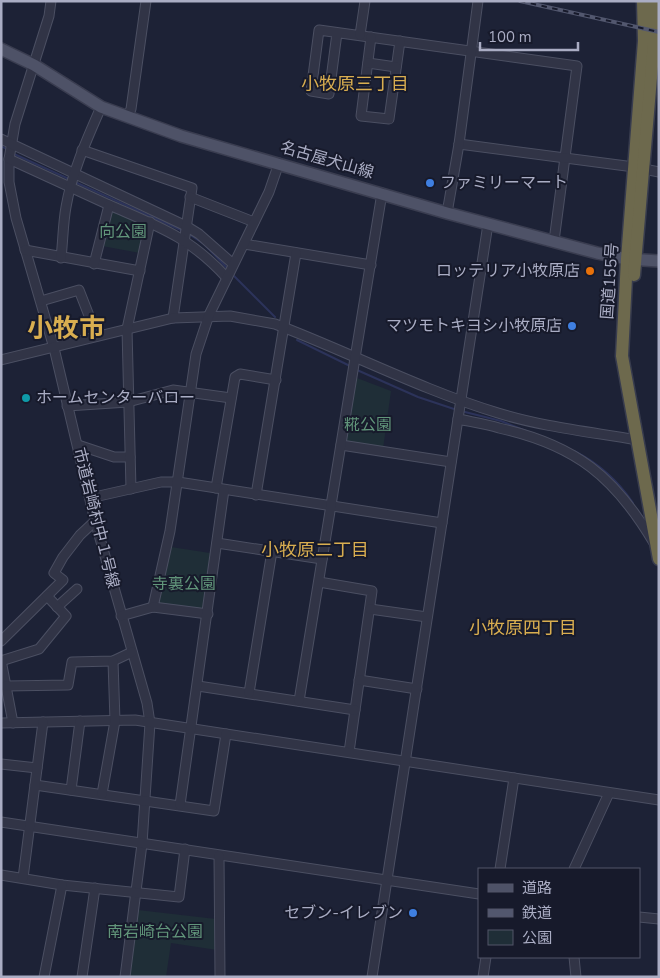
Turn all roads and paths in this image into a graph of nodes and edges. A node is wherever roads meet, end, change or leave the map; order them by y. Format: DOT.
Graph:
graph roads {
  1 [pos="51,1"];
  2 [pos="146,1"];
  3 [pos="365,1"];
  4 [pos="478,1"];
  5 [pos="643,1"];
  6 [pos="654,1"];
  7 [pos="337,33"];
  8 [pos="360,35"];
  9 [pos="370,38"];
  10 [pos="400,41"];
  11 [pos="652,43"];
  12 [pos="1,49"];
  13 [pos="471,51"];
  14 [pos="368,63"];
  15 [pos="34,65"];
  16 [pos="396,67"];
  17 [pos="101,107"];
  18 [pos="127,117"];
  19 [pos="1,139"];
  20 [pos="459,144"];
  21 [pos="11,146"];
  22 [pos="82,150"];
  23 [pos="565,158"];
  24 [pos="9,159"];
  25 [pos="280,163"];
  26 [pos="639,168"];
  27 [pos="659,172"];
  28 [pos="72,180"];
  29 [pos="382,193"];
  30 [pos="190,197"];
  31 [pos="109,205"];
  32 [pos="447,213"];
  33 [pos="150,222"];
  34 [pos="254,222"];
  35 [pos="488,224"];
  36 [pos="185,232"];
  37 [pos="554,241"];
  38 [pos="244,244"];
  39 [pos="25,250"];
  40 [pos="296,253"];
  41 [pos="61,258"];
  42 [pos="631,259"];
  43 [pos="659,261"];
  44 [pos="94,264"];
  45 [pos="371,265"];
  46 [pos="140,271"];
  47 [pos="230,271"];
  48 [pos="41,301"];
  49 [pos="209,315"];
  50 [pos="173,318"];
  51 [pos="285,328"];
  52 [pos="127,330"];
  53 [pos="97,336"];
  54 [pos="54,348"];
  55 [pos="1,360"];
  56 [pos="355,365"];
  57 [pos="276,380"];
  58 [pos="189,392"];
  59 [pos="232,398"];
  60 [pos="128,402"];
  61 [pos="67,406"];
  62 [pos="459,410"];
  63 [pos="637,440"];
  64 [pos="78,445"];
  65 [pos="342,445"];
  66 [pos="130,457"];
  67 [pos="451,462"];
  68 [pos="178,482"];
  69 [pos="131,489"];
  70 [pos="220,489"];
  71 [pos="256,494"];
  72 [pos="90,498"];
  73 [pos="330,506"];
  74 [pos="659,517"];
  75 [pos="95,521"];
  76 [pos="442,523"];
  77 [pos="218,543"];
  78 [pos="272,551"];
  79 [pos="658,552"];
  80 [pos="322,559"];
  81 [pos="319,582"];
  82 [pos="77,588"];
  83 [pos="46,596"];
  84 [pos="57,607"];
  85 [pos="153,607"];
  86 [pos="370,609"];
  87 [pos="208,614"];
  88 [pos="121,616"];
  89 [pos="428,617"];
  90 [pos="1,641"];
  91 [pos="132,652"];
  92 [pos="1,660"];
  93 [pos="113,660"];
  94 [pos="359,680"];
  95 [pos="6,686"];
  96 [pos="198,686"];
  97 [pos="417,689"];
  98 [pos="249,693"];
  99 [pos="299,700"];
  100 [pos="355,710"];
  101 [pos="80,721"];
  102 [pos="115,721"];
  103 [pos="43,722"];
  104 [pos="1,723"];
  105 [pos="13,723"];
  106 [pos="150,723"];
  107 [pos="192,729"];
  108 [pos="226,734"];
  109 [pos="349,752"];
  110 [pos="406,761"];
  111 [pos="1,764"];
  112 [pos="37,768"];
  113 [pos="514,778"];
  114 [pos="35,785"];
  115 [pos="71,790"];
  116 [pos="609,793"];
  117 [pos="102,794"];
  118 [pos="145,800"];
  119 [pos="659,800"];
  120 [pos="180,805"];
  121 [pos="1,822"];
  122 [pos="30,827"];
  123 [pos="142,844"];
  124 [pos="185,850"];
  125 [pos="219,856"];
  126 [pos="500,868"];
  127 [pos="574,868"];
  128 [pos="1,876"];
  129 [pos="23,878"];
  130 [pos="387,880"];
  131 [pos="62,885"];
  132 [pos="95,888"];
  133 [pos="135,893"];
  134 [pos="478,894"];
  135 [pos="640,917"];
  136 [pos="659,919"];
  137 [pos="486,958"];
  138 [pos="574,958"];
  139 [pos="44,977"];
  140 [pos="82,977"];
  141 [pos="125,977"];
  142 [pos="220,977"];
  143 [pos="372,977"];
  144 [pos="483,977"];
  145 [pos="576,977"];
  1 -- 15 [label="street, 市道岩崎村中１号線"];
  2 -- 18 [label="street"];
  3 -- 8 [label="street"];
  4 -- 13 [label="street"];
  5 -- 11 [label="highway, 国道155号"];
  6 -- 11 [label="highway, 国道155号"];
  7 -- 7 [label="street"];
  7 -- 8 [label="street"];
  8 -- 9 [label="street"];
  9 -- 10 [label="street"];
  9 -- 14 [label="street"];
  10 -- 13 [label="street"];
  10 -- 16 [label="street"];
  11 -- 26 [label="highway, 国道155号"];
  12 -- 15 [label="main road, 名古屋犬山線"];
  13 -- 20 [label="street"];
  13 -- 23 [label="street"];
  14 -- 16 [label="street"];
  14 -- 16 [label="street"];
  15 -- 17 [label="main road, 名古屋犬山線"];
  15 -- 21 [label="street, 市道岩崎村中１号線"];
  17 -- 18 [label="main road, 名古屋犬山線"];
  17 -- 22 [label="street"];
  18 -- 25 [label="main road, 名古屋犬山線"];
  19 -- 21 [label="street"];
  20 -- 23 [label="street"];
  20 -- 32 [label="street"];
  21 -- 24 [label="street, 市道岩崎村中１号線"];
  21 -- 28 [label="street"];
  22 -- 28 [label="street"];
  22 -- 30 [label="street"];
  23 -- 26 [label="street"];
  23 -- 37 [label="street"];
  24 -- 28 [label="street"];
  24 -- 39 [label="street, 市道岩崎村中１号線"];
  25 -- 29 [label="main road, 名古屋犬山線"];
  25 -- 34 [label="street"];
  26 -- 27 [label="street"];
  26 -- 42 [label="highway, 国道155号"];
  28 -- 31 [label="street"];
  28 -- 36 [label="street"];
  28 -- 41 [label="street"];
  29 -- 32 [label="main road, 名古屋犬山線"];
  29 -- 45 [label="street"];
  30 -- 34 [label="street"];
  30 -- 36 [label="street"];
  31 -- 33 [label="street"];
  31 -- 44 [label="street"];
  32 -- 35 [label="main road, 名古屋犬山線"];
  33 -- 36 [label="street"];
  33 -- 46 [label="street"];
  34 -- 38 [label="street"];
  35 -- 37 [label="main road, 名古屋犬山線"];
  35 -- 62 [label="street"];
  36 -- 47 [label="street"];
  36 -- 47 [label="street"];
  36 -- 50 [label="street"];
  37 -- 42 [label="main road, 名古屋犬山線"];
  38 -- 40 [label="street"];
  38 -- 47 [label="street"];
  39 -- 41 [label="street"];
  39 -- 48 [label="street, 市道岩崎村中１号線"];
  40 -- 45 [label="street"];
  40 -- 51 [label="street"];
  41 -- 44 [label="street"];
  42 -- 43 [label="main road, 名古屋犬山線"];
  42 -- 63 [label="highway, 国道155号"];
  42 -- 74 [label="highway, 国道155号"];
  44 -- 46 [label="street"];
  45 -- 56 [label="street"];
  46 -- 52 [label="street"];
  47 -- 49 [label="street"];
  48 -- 53 [label="street"];
  48 -- 54 [label="street, 市道岩崎村中１号線"];
  49 -- 50 [label="street"];
  49 -- 51 [label="street"];
  49 -- 58 [label="street"];
  50 -- 52 [label="street"];
  51 -- 56 [label="street"];
  51 -- 57 [label="street"];
  52 -- 53 [label="street"];
  52 -- 60 [label="street"];
  53 -- 54 [label="street"];
  54 -- 55 [label="street"];
  54 -- 61 [label="street, 市道岩崎村中１号線"];
  56 -- 62 [label="street"];
  56 -- 65 [label="street"];
  57 -- 59 [label="street"];
  57 -- 71 [label="street"];
  58 -- 59 [label="street"];
  58 -- 60 [label="street"];
  58 -- 68 [label="street"];
  59 -- 70 [label="street"];
  60 -- 61 [label="street"];
  60 -- 66 [label="street"];
  61 -- 64 [label="street, 市道岩崎村中１号線"];
  62 -- 63 [label="street"];
  62 -- 67 [label="street"];
  62 -- 79 [label="street"];
  63 -- 79 [label="highway, 国道155号"];
  64 -- 66 [label="street"];
  64 -- 72 [label="street, 市道岩崎村中１号線"];
  65 -- 67 [label="street"];
  65 -- 73 [label="street"];
  66 -- 69 [label="street"];
  67 -- 76 [label="street"];
  68 -- 69 [label="street"];
  68 -- 70 [label="street"];
  68 -- 85 [label="street"];
  69 -- 72 [label="street"];
  70 -- 71 [label="street"];
  70 -- 77 [label="street"];
  71 -- 73 [label="street"];
  72 -- 75 [label="street, 市道岩崎村中１号線"];
  73 -- 76 [label="street"];
  73 -- 80 [label="street"];
  75 -- 83 [label="street"];
  75 -- 88 [label="street, 市道岩崎村中１号線"];
  76 -- 89 [label="street"];
  77 -- 78 [label="street"];
  77 -- 87 [label="street"];
  78 -- 80 [label="street"];
  78 -- 98 [label="street"];
  80 -- 81 [label="street"];
  81 -- 86 [label="street"];
  81 -- 99 [label="street"];
  82 -- 84 [label="street"];
  83 -- 84 [label="street"];
  83 -- 90 [label="street"];
  84 -- 92 [label="street"];
  85 -- 87 [label="street"];
  85 -- 88 [label="street"];
  86 -- 89 [label="street"];
  86 -- 94 [label="street"];
  87 -- 96 [label="street"];
  88 -- 91 [label="street, 市道岩崎村中１号線"];
  89 -- 97 [label="street"];
  91 -- 93 [label="street"];
  91 -- 106 [label="street, 市道岩崎村中１号線"];
  92 -- 95 [label="street"];
  93 -- 95 [label="street"];
  93 -- 102 [label="street"];
  94 -- 97 [label="street"];
  94 -- 100 [label="street"];
  95 -- 105 [label="street"];
  96 -- 98 [label="street"];
  96 -- 107 [label="street"];
  97 -- 110 [label="street"];
  98 -- 99 [label="street"];
  99 -- 100 [label="street"];
  100 -- 109 [label="street"];
  101 -- 102 [label="street"];
  101 -- 103 [label="street"];
  101 -- 115 [label="street"];
  102 -- 106 [label="street"];
  102 -- 117 [label="street"];
  103 -- 105 [label="street"];
  103 -- 112 [label="street"];
  104 -- 105 [label="street"];
  106 -- 107 [label="street"];
  106 -- 118 [label="street, 市道岩崎村中１号線"];
  107 -- 108 [label="street"];
  107 -- 120 [label="street"];
  108 -- 109 [label="street"];
  108 -- 120 [label="street"];
  109 -- 110 [label="street"];
  110 -- 113 [label="street"];
  110 -- 130 [label="street"];
  111 -- 112 [label="street"];
  112 -- 114 [label="street"];
  113 -- 116 [label="street"];
  113 -- 126 [label="street"];
  114 -- 115 [label="street"];
  114 -- 122 [label="street"];
  115 -- 117 [label="street"];
  116 -- 119 [label="street"];
  116 -- 127 [label="street"];
  117 -- 118 [label="street"];
  118 -- 120 [label="street"];
  118 -- 123 [label="street, 市道岩崎村中１号線"];
  121 -- 122 [label="street"];
  122 -- 123 [label="street"];
  122 -- 129 [label="street"];
  123 -- 124 [label="street"];
  123 -- 133 [label="street, 市道岩崎村中１号線"];
  124 -- 125 [label="street"];
  124 -- 133 [label="street"];
  125 -- 130 [label="street"];
  125 -- 142 [label="street"];
  128 -- 129 [label="street"];
  129 -- 131 [label="street"];
  130 -- 134 [label="street"];
  130 -- 143 [label="street"];
  131 -- 132 [label="street"];
  131 -- 139 [label="street"];
  132 -- 133 [label="street"];
  132 -- 140 [label="street"];
  133 -- 141 [label="street, 市道岩崎村中１号線"];
  135 -- 136 [label="street"];
  137 -- 144 [label="street"];
  138 -- 145 [label="street"];
}
